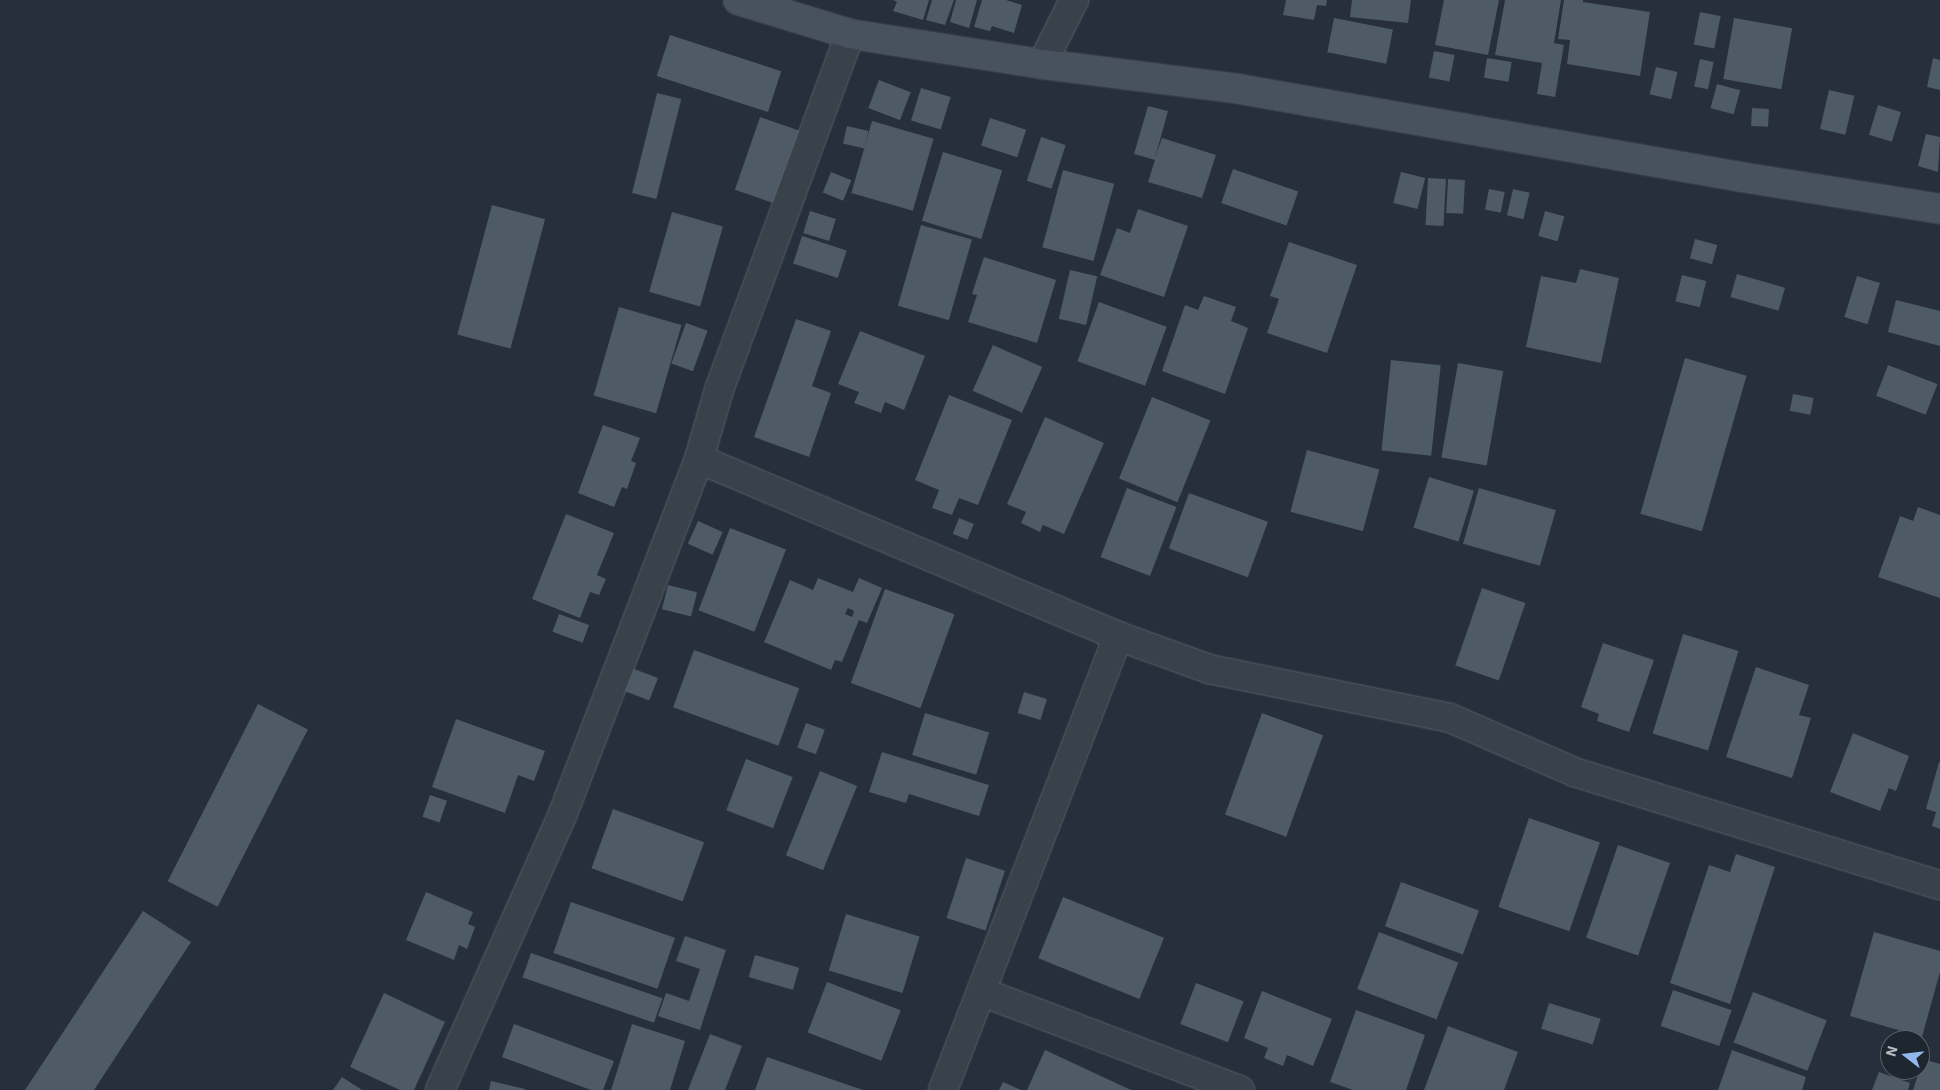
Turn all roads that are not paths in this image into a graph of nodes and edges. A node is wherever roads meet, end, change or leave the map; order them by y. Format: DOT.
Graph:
graph roads {
  1 [pos="738,0"];
  2 [pos="1074,0"];
  3 [pos="850,34"];
  4 [pos="1042,64"];
  5 [pos="1940,209"];
  6 [pos="699,458"];
  7 [pos="1118,636"];
  8 [pos="1940,885"];
  9 [pos="982,992"];
  10 [pos="440,1090"];
  11 [pos="943,1090"];
  12 [pos="1240,1090"];
  1 -- 3 [label="street"];
  2 -- 4 [label="street"];
  3 -- 4 [label="street"];
  3 -- 6 [label="street"];
  4 -- 5 [label="street"];
  6 -- 7 [label="street"];
  6 -- 10 [label="street"];
  7 -- 8 [label="street"];
  7 -- 9 [label="street"];
  9 -- 11 [label="street"];
  9 -- 12 [label="street"];
}
